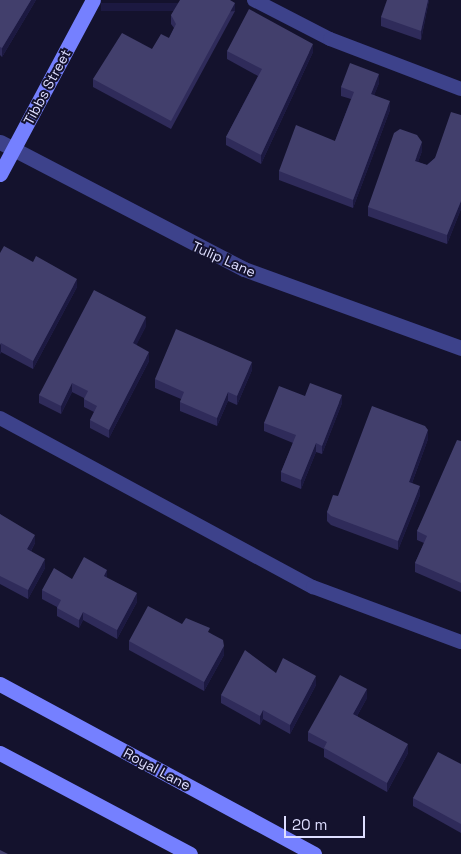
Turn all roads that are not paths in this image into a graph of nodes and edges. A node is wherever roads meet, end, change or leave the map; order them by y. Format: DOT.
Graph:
graph roads {
  1 [pos="93,0"];
  2 [pos="254,0"];
  3 [pos="461,89"];
  4 [pos="7,146"];
  5 [pos="0,174"];
  6 [pos="461,348"];
  7 [pos="0,418"];
  8 [pos="461,642"];
  9 [pos="0,684"];
  10 [pos="0,753"];
  11 [pos="190,854"];
  12 [pos="314,854"];
  1 -- 4 [label="main road, Tibbs Street"];
  2 -- 3 [label="lane"];
  4 -- 5 [label="main road, Tibbs Street"];
  4 -- 6 [label="street, Tulip Lane"];
  7 -- 8 [label="lane"];
  9 -- 12 [label="main road, Royal Lane"];
  10 -- 11 [label="main road"];
}
